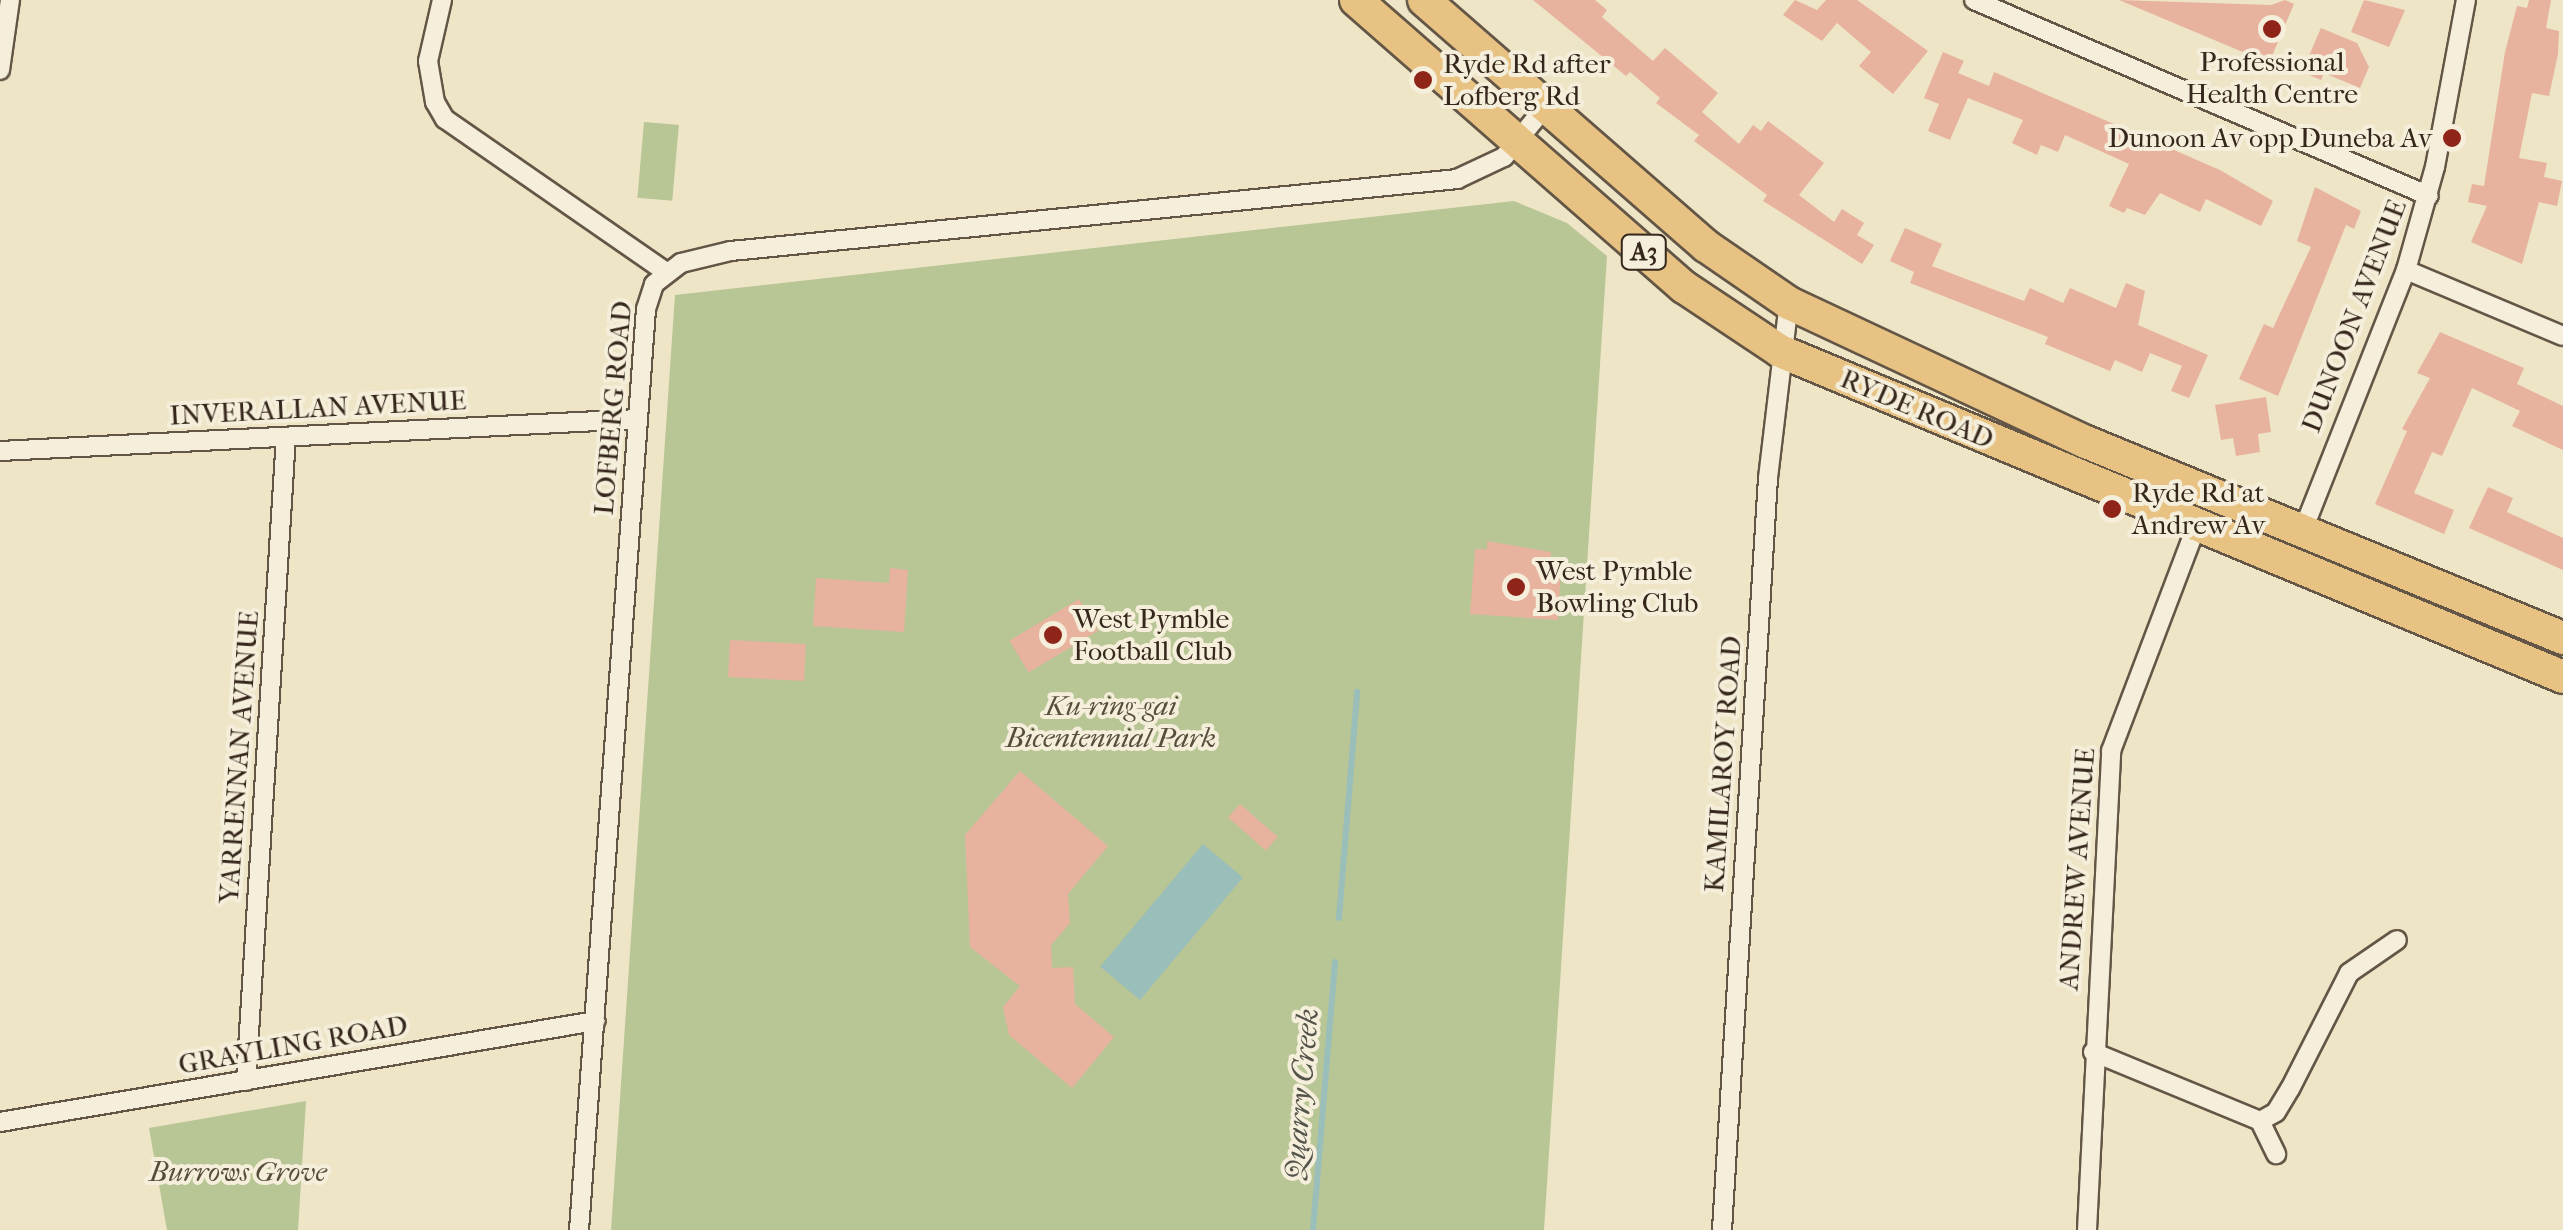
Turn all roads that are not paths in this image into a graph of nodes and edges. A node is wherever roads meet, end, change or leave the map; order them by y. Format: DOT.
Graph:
graph roads {
  1 [pos="10,0"];
  2 [pos="442,0"];
  3 [pos="1356,0"];
  4 [pos="1424,0"];
  5 [pos="1974,0"];
  6 [pos="2466,0"];
  7 [pos="0,70"];
  8 [pos="1545,107"];
  9 [pos="1517,142"];
  10 [pos="2429,196"];
  11 [pos="2406,270"];
  12 [pos="666,272"];
  13 [pos="1788,303"];
  14 [pos="2563,336"];
  15 [pos="1780,350"];
  16 [pos="638,419"];
  17 [pos="286,436"];
  18 [pos="0,451"];
  19 [pos="2196,527"];
  20 [pos="2304,530"];
  21 [pos="2563,638"];
  22 [pos="2563,677"];
  23 [pos="2397,940"];
  24 [pos="594,1021"];
  25 [pos="2093,1052"];
  26 [pos="246,1082"];
  27 [pos="2260,1121"];
  28 [pos="0,1122"];
  29 [pos="2276,1154"];
  30 [pos="579,1230"];
  31 [pos="1722,1230"];
  32 [pos="2087,1230"];
  1 -- 7 [label="street"];
  2 -- 12 [label="street"];
  3 -- 9 [label="highway, RYDE ROAD / A3"];
  4 -- 8 [label="highway, RYDE ROAD / A3"];
  5 -- 10 [label="street"];
  6 -- 10 [label="street, DUNOON AVENUE"];
  8 -- 9 [label="street, LOFBERG ROAD"];
  8 -- 13 [label="highway, RYDE ROAD / A3"];
  9 -- 12 [label="street, LOFBERG ROAD"];
  9 -- 15 [label="highway, RYDE ROAD / A3"];
  10 -- 11 [label="street, DUNOON AVENUE"];
  11 -- 14 [label="street"];
  11 -- 20 [label="street, DUNOON AVENUE"];
  12 -- 16 [label="street, LOFBERG ROAD"];
  13 -- 15 [label="street, KAMILAROY ROAD"];
  13 -- 20 [label="highway, RYDE ROAD / A3"];
  15 -- 19 [label="highway, RYDE ROAD / A3"];
  15 -- 31 [label="street, KAMILAROY ROAD"];
  16 -- 17 [label="street, INVERALLAN AVENUE"];
  16 -- 24 [label="street, LOFBERG ROAD"];
  17 -- 18 [label="street, INVERALLAN AVENUE"];
  17 -- 26 [label="street, YARRENNAN AVENUE"];
  19 -- 22 [label="highway, RYDE ROAD / A3"];
  19 -- 25 [label="street, ANDREW AVENUE"];
  20 -- 21 [label="highway, RYDE ROAD / A3"];
  23 -- 27 [label="street"];
  24 -- 26 [label="street, GRAYLING ROAD"];
  24 -- 30 [label="street, LOFBERG ROAD"];
  25 -- 27 [label="street"];
  25 -- 32 [label="street, ANDREW AVENUE"];
  26 -- 28 [label="street, GRAYLING ROAD"];
  27 -- 29 [label="street"];
}
